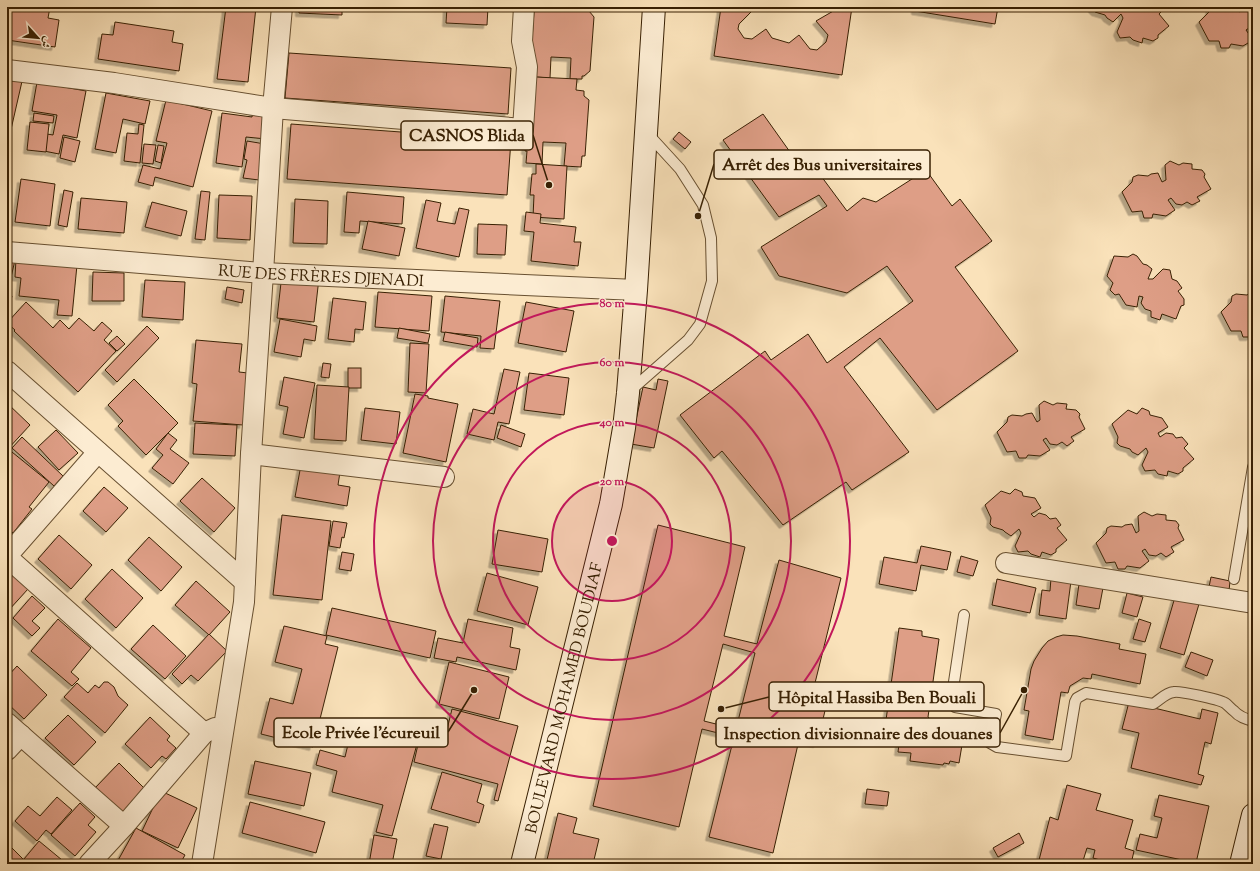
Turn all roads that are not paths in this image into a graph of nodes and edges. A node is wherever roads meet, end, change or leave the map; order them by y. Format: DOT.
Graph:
graph roads {
  1 [pos="282,7"];
  2 [pos="524,7"];
  3 [pos="654,7"];
  4 [pos="7,70"];
  5 [pos="273,108"];
  6 [pos="646,132"];
  7 [pos="7,252"];
  8 [pos="263,273"];
  9 [pos="636,290"];
  10 [pos="7,371"];
  11 [pos="628,393"];
  12 [pos="98,452"];
  13 [pos="252,454"];
  14 [pos="1253,467"];
  15 [pos="444,477"];
  16 [pos="7,557"];
  17 [pos="1006,564"];
  18 [pos="1234,579"];
  19 [pos="245,582"];
  20 [pos="1253,603"];
  21 [pos="964,615"];
  22 [pos="1253,721"];
  23 [pos="224,723"];
  24 [pos="14,729"];
  25 [pos="204,733"];
  26 [pos="7,750"];
  27 [pos="1253,815"];
  28 [pos="124,826"];
  29 [pos="89,864"];
  30 [pos="202,864"];
  31 [pos="522,864"];
  32 [pos="1241,864"];
  1 -- 5 [label="street"];
  2 -- 5 [label="street"];
  3 -- 6 [label="main road, BOULEVARD MOHAMED BOUDIAF"];
  4 -- 5 [label="street"];
  5 -- 8 [label="street"];
  6 -- 9 [label="main road, BOULEVARD MOHAMED BOUDIAF"];
  6 -- 11 [label="lane"];
  7 -- 8 [label="street, RUE DES FRÈRES DJENADI"];
  8 -- 9 [label="street, RUE DES FRÈRES DJENADI"];
  8 -- 13 [label="street"];
  9 -- 11 [label="main road, BOULEVARD MOHAMED BOUDIAF"];
  10 -- 12 [label="street"];
  11 -- 31 [label="main road, BOULEVARD MOHAMED BOUDIAF"];
  12 -- 16 [label="street"];
  12 -- 19 [label="street"];
  13 -- 15 [label="street"];
  13 -- 19 [label="street"];
  14 -- 18 [label="lane"];
  16 -- 25 [label="street"];
  17 -- 20 [label="street"];
  19 -- 23 [label="street"];
  21 -- 22 [label="lane"];
  23 -- 25 [label="street"];
  23 -- 30 [label="street"];
  24 -- 26 [label="street"];
  24 -- 28 [label="street"];
  25 -- 28 [label="street"];
  27 -- 32 [label="main road"];
  28 -- 29 [label="street"];
}
